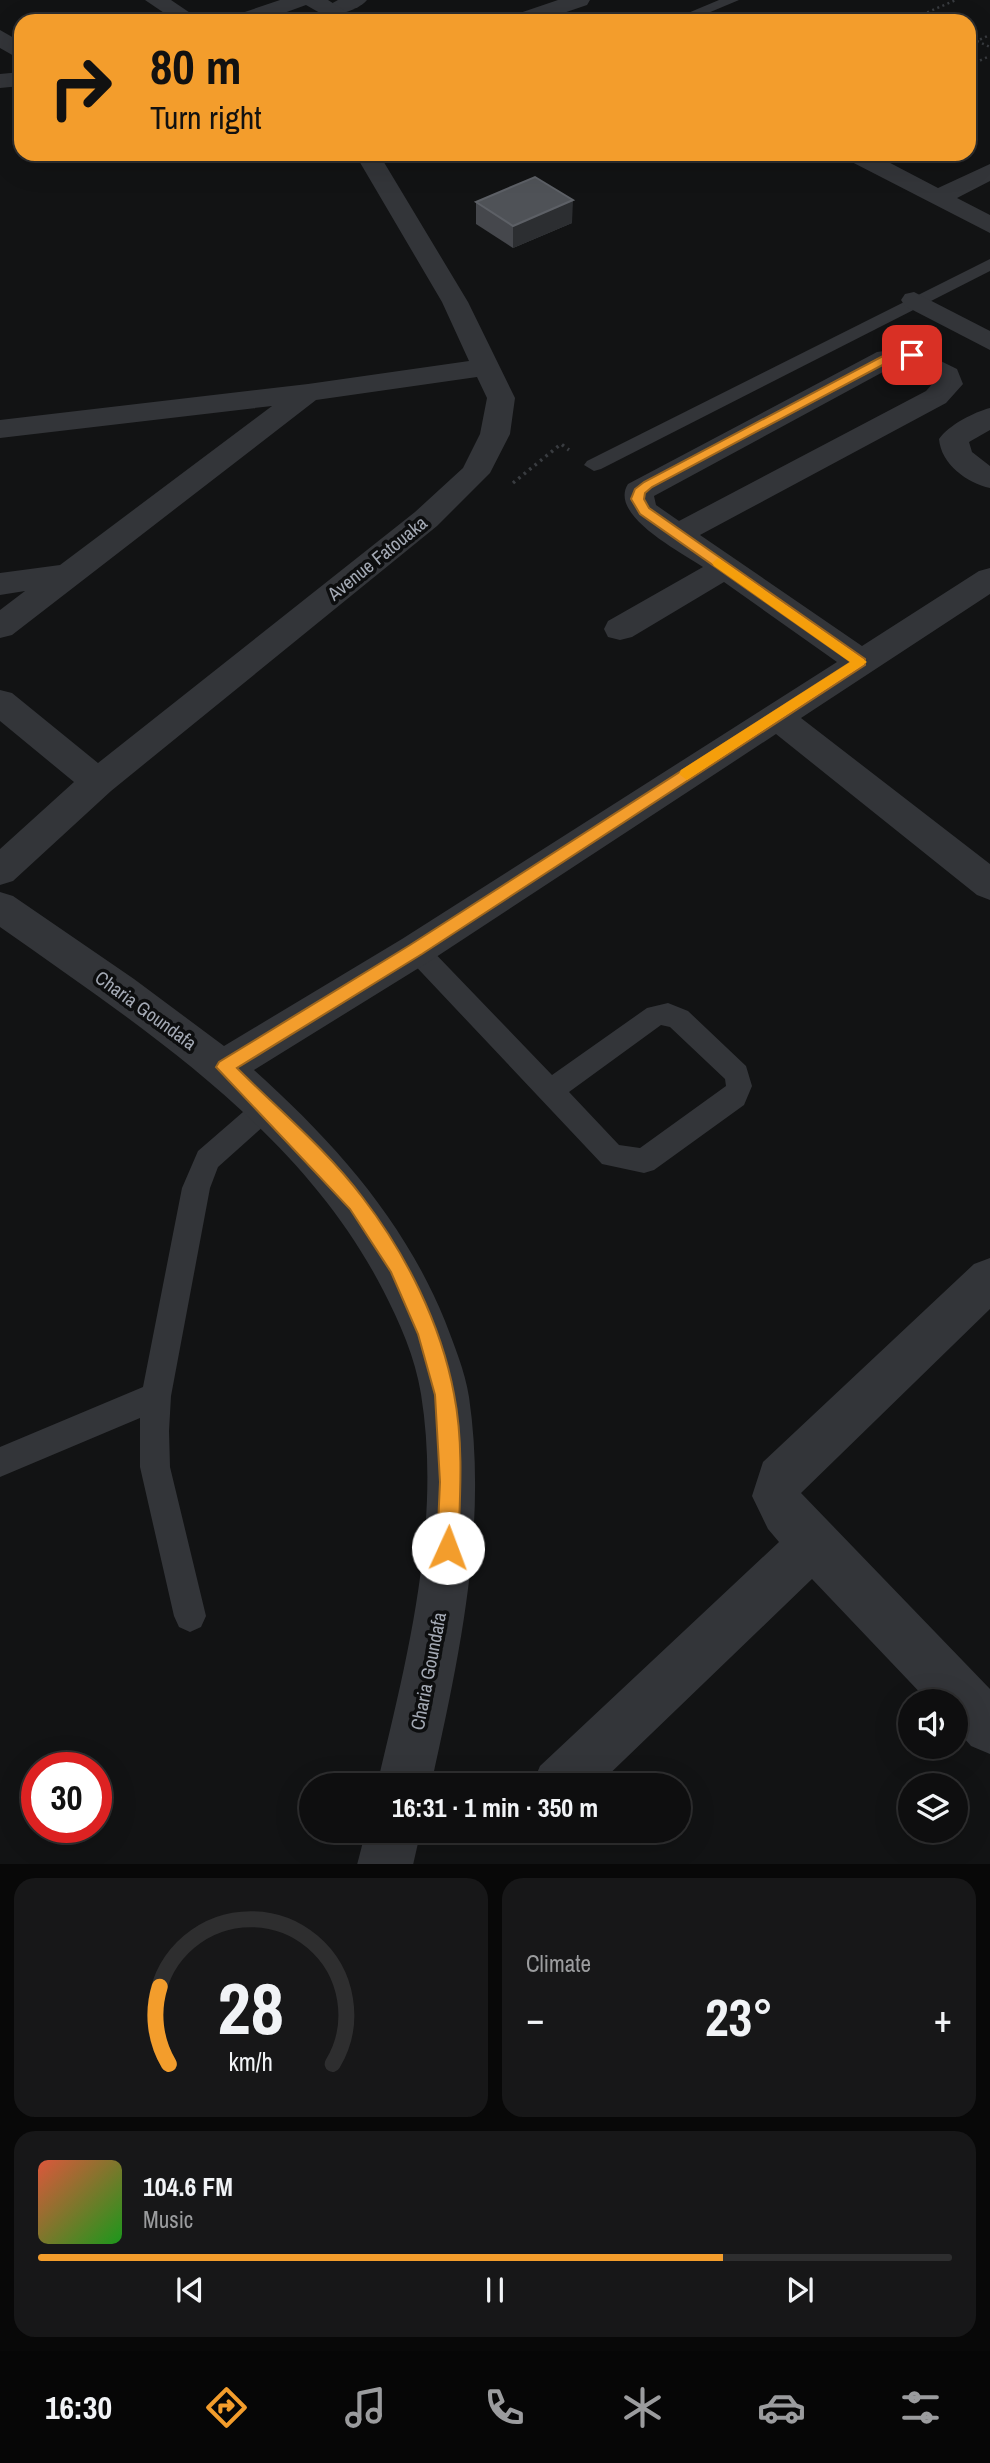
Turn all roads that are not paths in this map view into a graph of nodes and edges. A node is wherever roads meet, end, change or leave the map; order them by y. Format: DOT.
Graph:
graph roads {
  1 [pos="156,0"];
  2 [pos="301,0"];
  3 [pos="357,0"];
  4 [pos="732,0"];
  5 [pos="321,5"];
  6 [pos="580,7"];
  7 [pos="179,14"];
  8 [pos="261,14"];
  9 [pos="337,14"];
  10 [pos="550,14"];
  11 [pos="695,14"];
  12 [pos="0,37"];
  13 [pos="14,48"];
  14 [pos="371,161"];
  15 [pos="868,161"];
  16 [pos="990,171"];
  17 [pos="938,198"];
  18 [pos="990,225"];
  19 [pos="990,264"];
  20 [pos="914,300"];
  21 [pos="990,342"];
  22 [pos="488,367"];
  23 [pos="308,393"];
  24 [pos="990,417"];
  25 [pos="0,429"];
  26 [pos="594,465"];
  27 [pos="990,479"];
  28 [pos="678,534"];
  29 [pos="725,568"];
  30 [pos="69,575"];
  31 [pos="0,584"];
  32 [pos="983,592"];
  33 [pos="0,627"];
  34 [pos="620,629"];
  35 [pos="860,662"];
  36 [pos="0,702"];
  37 [pos="776,716"];
  38 [pos="98,782"];
  39 [pos="0,870"];
  40 [pos="990,885"];
  41 [pos="0,907"];
  42 [pos="416,950"];
  43 [pos="225,1067"];
  44 [pos="550,1091"];
  45 [pos="266,1108"];
  46 [pos="984,1296"];
  47 [pos="156,1396"];
  48 [pos="0,1462"];
  49 [pos="813,1544"];
  50 [pos="190,1616"];
  51 [pos="990,1727"];
  52 [pos="407,1773"];
  53 [pos="572,1773"];
  54 [pos="391,1843"];
  55 [pos="385,1864"];
  1 -- 7 [label="street"];
  2 -- 8 [label="street"];
  3 -- 5 [label="street"];
  4 -- 11 [label="lane"];
  5 -- 9 [label="street"];
  6 -- 10 [label="street"];
  12 -- 13 [label="street"];
  14 -- 22 [label="street, Avenue Fatouaka"];
  15 -- 17 [label="street"];
  16 -- 17 [label="street"];
  17 -- 18 [label="street"];
  19 -- 20 [label="lane"];
  20 -- 21 [label="street"];
  20 -- 26 [label="lane"];
  22 -- 23 [label="street"];
  22 -- 38 [label="street, Avenue Fatouaka"];
  23 -- 25 [label="street"];
  23 -- 30 [label="street"];
  24 -- 27 [label="street"];
  28 -- 28 [label="street"];
  28 -- 29 [label="street"];
  29 -- 34 [label="street"];
  29 -- 35 [label="street"];
  30 -- 31 [label="street"];
  30 -- 33 [label="street"];
  32 -- 35 [label="street"];
  35 -- 37 [label="street"];
  36 -- 38 [label="street"];
  37 -- 40 [label="street"];
  37 -- 42 [label="street"];
  38 -- 39 [label="street, Avenue Fatouaka"];
  41 -- 43 [label="street, Charia Goundafa"];
  42 -- 43 [label="street"];
  42 -- 44 [label="lane"];
  43 -- 45 [label="street, Charia Goundafa"];
  44 -- 44 [label="lane"];
  45 -- 47 [label="lane"];
  45 -- 52 [label="street, Charia Goundafa"];
  46 -- 49 [label="street"];
  47 -- 48 [label="lane"];
  47 -- 50 [label="lane"];
  49 -- 51 [label="street"];
  49 -- 53 [label="street"];
  54 -- 55 [label="street"];
}
